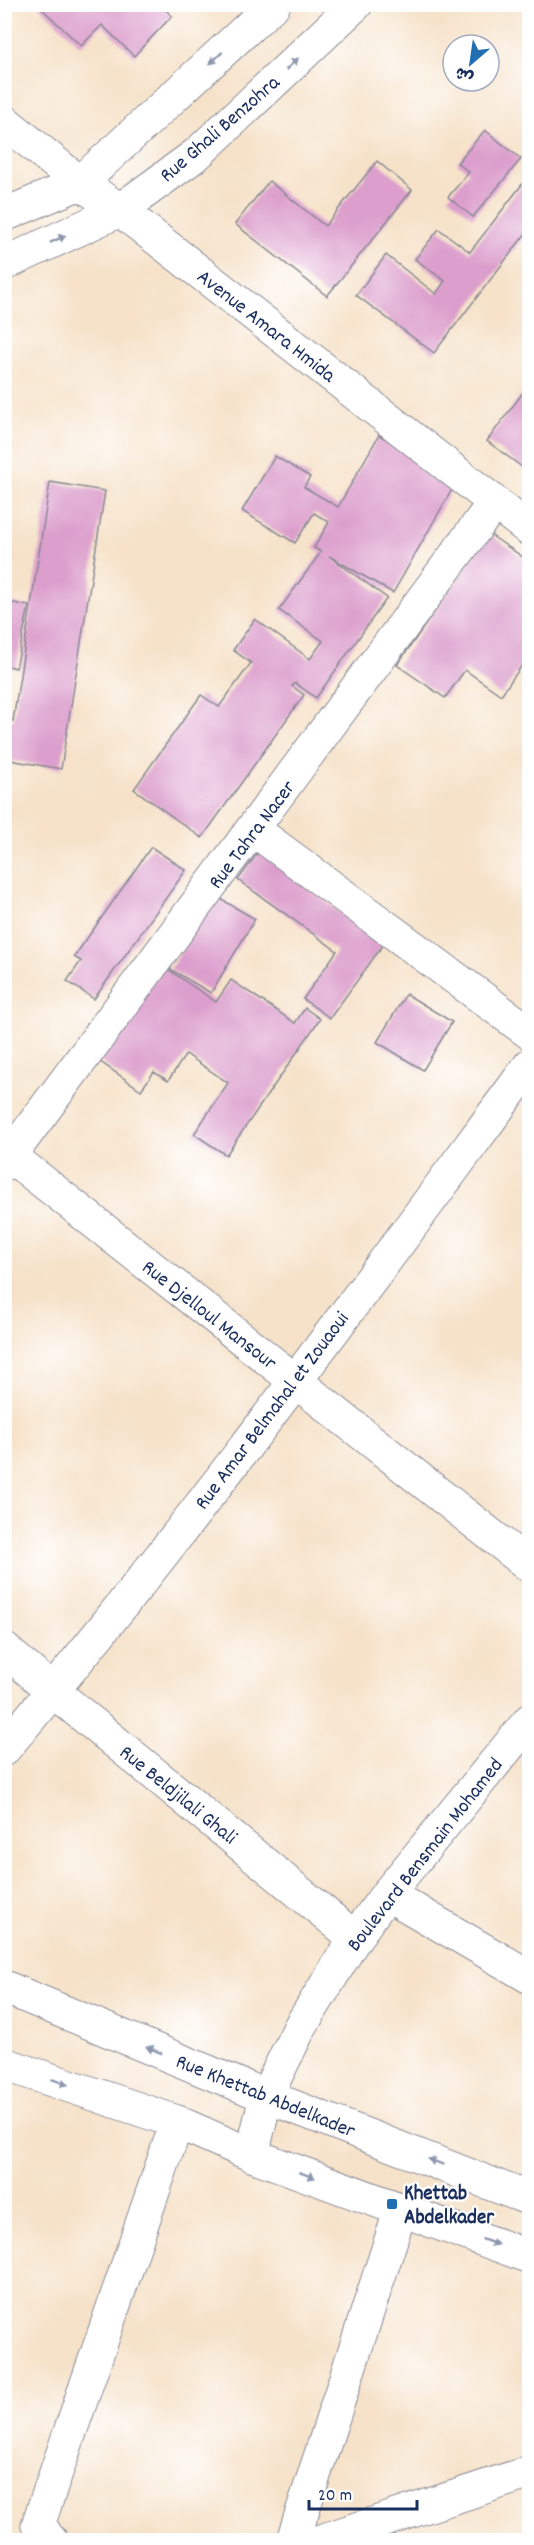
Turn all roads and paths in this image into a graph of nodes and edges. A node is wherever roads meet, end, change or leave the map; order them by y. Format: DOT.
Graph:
graph roads {
  1 [pos="274,4"];
  2 [pos="356,4"];
  3 [pos="4,121"];
  4 [pos="80,183"];
  5 [pos="120,210"];
  6 [pos="4,215"];
  7 [pos="4,264"];
  8 [pos="494,503"];
  9 [pos="530,530"];
  10 [pos="254,830"];
  11 [pos="530,1033"];
  12 [pos="530,1065"];
  13 [pos="7,1157"];
  14 [pos="295,1382"];
  15 [pos="530,1566"];
  16 [pos="4,1649"];
  17 [pos="53,1691"];
  18 [pos="530,1720"];
  19 [pos="4,1749"];
  20 [pos="387,1894"];
  21 [pos="355,1938"];
  22 [pos="530,1977"];
  23 [pos="4,1987"];
  24 [pos="4,2064"];
  25 [pos="266,2096"];
  26 [pos="177,2122"];
  27 [pos="252,2155"];
  28 [pos="530,2199"];
  29 [pos="401,2210"];
  30 [pos="530,2257"];
  31 [pos="530,2472"];
  32 [pos="51,2541"];
  33 [pos="293,2541"];
  34 [pos="324,2541"];
  1 -- 4 [label="street, one-way"];
  5 -- 2 [label="street, Rue Ghali Benzohra, one-way"];
  3 -- 4 [label="street, Avenue Amara Hmida"];
  4 -- 5 [label="street, Avenue Amara Hmida"];
  4 -- 6 [label="street"];
  7 -- 5 [label="street, Rue Ghali Benzohra, one-way"];
  5 -- 8 [label="street, Avenue Amara Hmida"];
  8 -- 9 [label="street, Avenue Amara Hmida"];
  8 -- 10 [label="street, Rue Tahra Nacer"];
  10 -- 11 [label="street"];
  10 -- 13 [label="street, Rue Tahra Nacer"];
  12 -- 14 [label="street, Rue Amar Belmahal et Zouaoui"];
  13 -- 14 [label="street, Rue Djelloul Mansour"];
  14 -- 15 [label="street, Rue Djelloul Mansour"];
  14 -- 17 [label="street, Rue Amar Belmahal et Zouaoui"];
  16 -- 17 [label="street, Rue Beldjilali Ghali"];
  17 -- 19 [label="street, Rue Amar Belmahal et Zouaoui"];
  17 -- 21 [label="street, Rue Beldjilali Ghali"];
  18 -- 20 [label="street, Boulevard Bensmain Mohamed"];
  20 -- 21 [label="street, Boulevard Bensmain Mohamed"];
  20 -- 22 [label="street"];
  21 -- 25 [label="street, Boulevard Bensmain Mohamed"];
  25 -- 23 [label="street, Rue Khettab Abdelkader, one-way"];
  24 -- 26 [label="street, one-way"];
  25 -- 27 [label="street, Boulevard Bensmain Mohamed"];
  28 -- 25 [label="street, Rue Khettab Abdelkader, one-way"];
  26 -- 27 [label="street"];
  26 -- 32 [label="street"];
  27 -- 29 [label="street, one-way"];
  29 -- 30 [label="street, one-way"];
  29 -- 33 [label="street"];
  31 -- 34 [label="street"];
}
